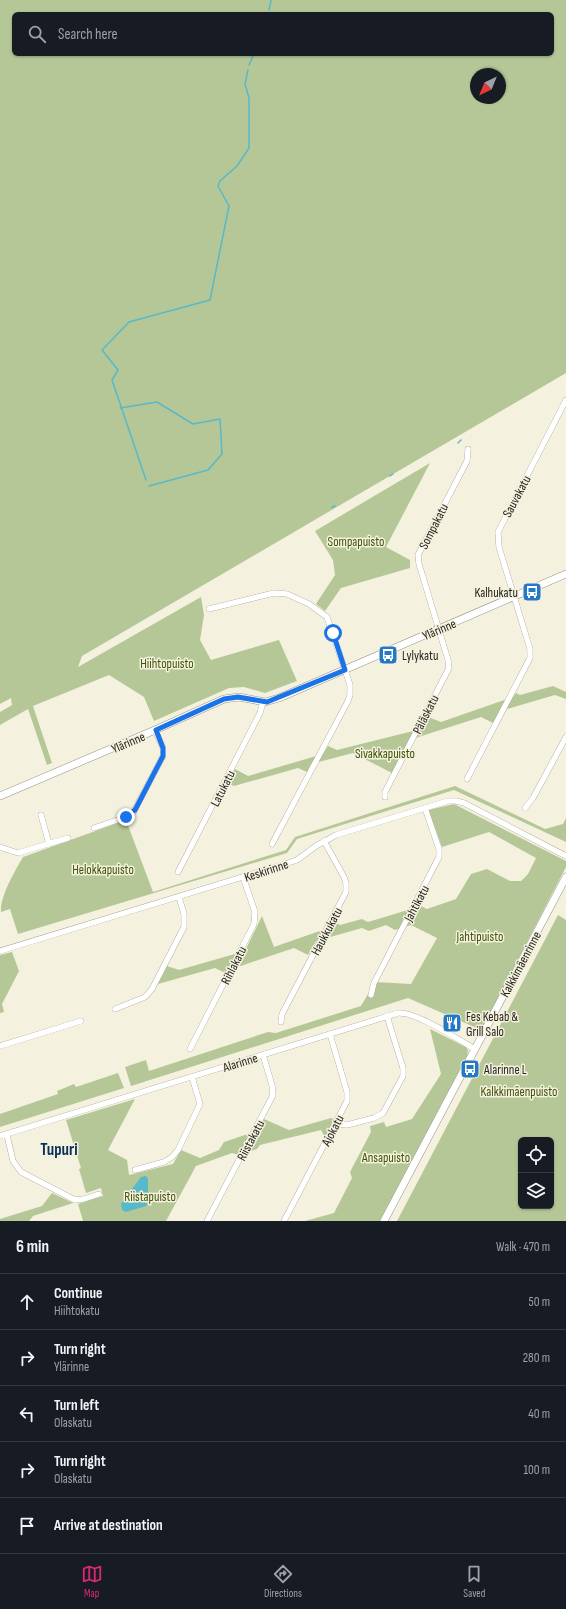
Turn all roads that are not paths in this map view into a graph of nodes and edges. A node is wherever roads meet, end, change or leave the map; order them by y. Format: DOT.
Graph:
graph roads {
  1 [pos="566,400"];
  2 [pos="468,449"];
  3 [pos="566,574"];
  4 [pos="515,597"];
  5 [pos="208,609"];
  6 [pos="439,629"];
  7 [pos="345,670"];
  8 [pos="263,702"];
  9 [pos="156,730"];
  10 [pos="566,737"];
  11 [pos="467,779"];
  12 [pos="0,796"];
  13 [pos="385,797"];
  14 [pos="425,808"];
  15 [pos="525,808"];
  16 [pos="41,815"];
  17 [pos="94,828"];
  18 [pos="68,838"];
  19 [pos="324,841"];
  20 [pos="49,844"];
  21 [pos="272,844"];
  22 [pos="0,847"];
  23 [pos="566,856"];
  24 [pos="178,872"];
  25 [pos="243,877"];
  26 [pos="566,877"];
  27 [pos="179,897"];
  28 [pos="0,951"];
  29 [pos="371,995"];
  30 [pos="115,1008"];
  31 [pos="387,1016"];
  32 [pos="81,1021"];
  33 [pos="281,1022"];
  34 [pos="330,1034"];
  35 [pos="0,1046"];
  36 [pos="190,1049"];
  37 [pos="475,1049"];
  38 [pos="263,1055"];
  39 [pos="192,1077"];
  40 [pos="335,1124"];
  41 [pos="6,1135"];
  42 [pos="0,1136"];
  43 [pos="135,1170"];
  44 [pos="99,1194"];
  45 [pos="207,1221"];
  46 [pos="284,1221"];
  47 [pos="384,1221"];
  1 -- 4 [label="street, Sauvakatu"];
  2 -- 6 [label="street, Sompakatu"];
  3 -- 4 [label="street, Ylärinne"];
  4 -- 6 [label="street, Ylärinne"];
  4 -- 11 [label="street"];
  5 -- 7 [label="street"];
  6 -- 7 [label="street, Ylärinne"];
  6 -- 13 [label="street, Päläskatu"];
  7 -- 8 [label="street, Ylärinne"];
  7 -- 21 [label="street"];
  8 -- 9 [label="street, Ylärinne"];
  8 -- 24 [label="street, Latukatu"];
  9 -- 12 [label="street, Ylärinne"];
  9 -- 17 [label="street"];
  10 -- 15 [label="street"];
  14 -- 19 [label="street, Keskirinne"];
  14 -- 23 [label="street, Keskirinne"];
  14 -- 29 [label="street, Jahtikatu"];
  16 -- 20 [label="street"];
  18 -- 20 [label="street"];
  19 -- 25 [label="street, Keskirinne"];
  19 -- 33 [label="street, Haukkukatu"];
  20 -- 22 [label="street"];
  25 -- 27 [label="street, Keskirinne"];
  25 -- 36 [label="street, Rihlakatu"];
  26 -- 37 [label="street, Kalkkimäenrinne"];
  27 -- 28 [label="street, Keskirinne"];
  27 -- 30 [label="street"];
  31 -- 34 [label="street, Alarinne"];
  31 -- 37 [label="street, Alarinne"];
  31 -- 40 [label="street"];
  32 -- 35 [label="street"];
  34 -- 38 [label="street, Alarinne"];
  34 -- 40 [label="street, Ajokatu"];
  37 -- 47 [label="street, Kalkkimäenrinne"];
  38 -- 39 [label="street, Alarinne"];
  38 -- 45 [label="street, Riistakatu"];
  39 -- 41 [label="street, Alarinne"];
  39 -- 43 [label="street"];
  40 -- 46 [label="street, Ajokatu"];
  41 -- 42 [label="street, Alarinne"];
  41 -- 44 [label="street"];
}
